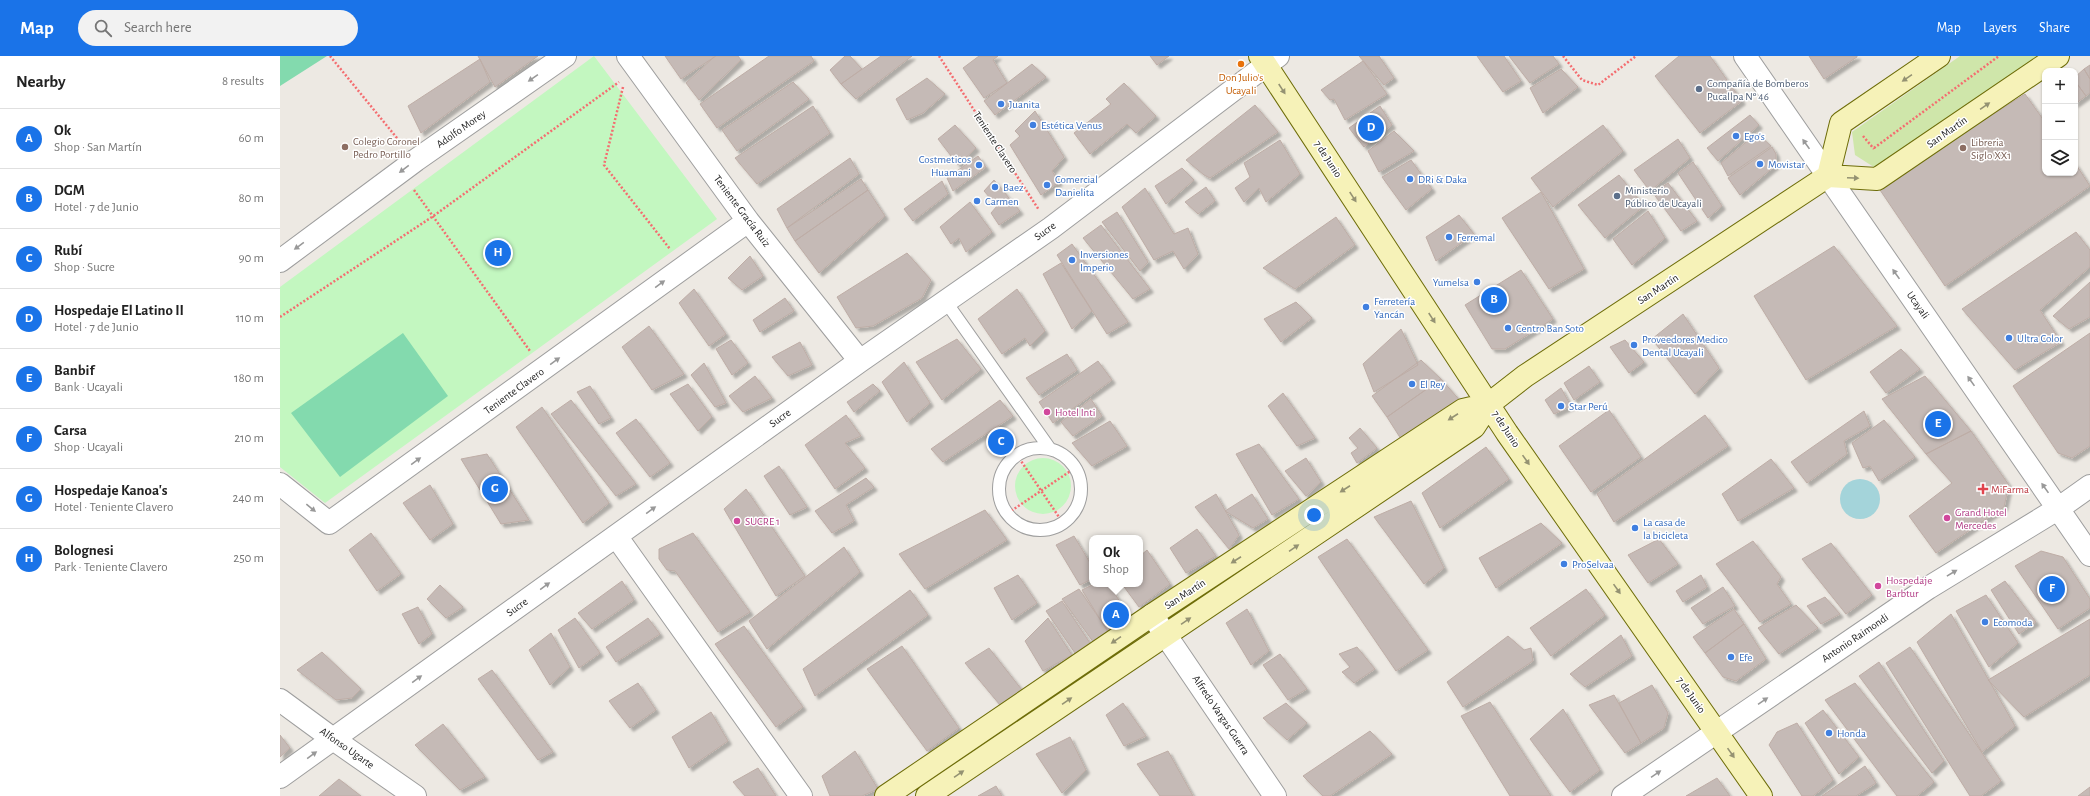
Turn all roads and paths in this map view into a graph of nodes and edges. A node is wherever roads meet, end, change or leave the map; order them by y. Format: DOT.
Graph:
graph roads {
  1 [pos="330,56"];
  2 [pos="565,56"];
  3 [pos="940,56"];
  4 [pos="1563,56"];
  5 [pos="1636,56"];
  6 [pos="1745,56"];
  7 [pos="1939,56"];
  8 [pos="1999,56"];
  9 [pos="2058,56"];
  10 [pos="1268,59"];
  11 [pos="628,64"];
  12 [pos="1848,117"];
  13 [pos="1874,148"];
  14 [pos="408,166"];
  15 [pos="1895,168"];
  16 [pos="1828,176"];
  17 [pos="432,216"];
  18 [pos="748,221"];
  19 [pos="1051,228"];
  20 [pos="280,261"];
  21 [pos="683,267"];
  22 [pos="946,302"];
  23 [pos="280,317"];
  24 [pos="860,361"];
  25 [pos="544,370"];
  26 [pos="1489,404"];
  27 [pos="1050,449"];
  28 [pos="1018,455"];
  29 [pos="1075,468"];
  30 [pos="280,484"];
  31 [pos="2090,486"];
  32 [pos="1041,490"];
  33 [pos="2059,508"];
  34 [pos="1008,513"];
  35 [pos="1063,523"];
  36 [pos="616,536"];
  37 [pos="2090,555"];
  38 [pos="1152,616"];
  39 [pos="1167,634"];
  40 [pos="280,700"];
  41 [pos="1717,732"];
  42 [pos="333,739"];
  43 [pos="280,778"];
  44 [pos="415,796"];
  45 [pos="801,796"];
  46 [pos="886,796"];
  47 [pos="927,796"];
  48 [pos="1275,796"];
  49 [pos="1623,796"];
  50 [pos="1761,796"];
  1 -- 14 [label="path"];
  2 -- 14 [label="street, Adolfo Morey, one-way"];
  3 -- 19 [label="path, Teniente Clavero"];
  4 -- 5 [label="path"];
  16 -- 6 [label="street, Ucayali, one-way"];
  7 -- 12 [label="main road, one-way"];
  8 -- 13 [label="path"];
  15 -- 9 [label="main road, San Martín, one-way"];
  10 -- 19 [label="street, Sucre"];
  10 -- 26 [label="main road, 7 de Junio, one-way"];
  11 -- 17 [label="path"];
  11 -- 18 [label="street, Teniente Gracía Ruiz"];
  11 -- 21 [label="path"];
  12 -- 13 [label="path"];
  12 -- 16 [label="main road"];
  13 -- 15 [label="path"];
  14 -- 17 [label="path"];
  14 -- 20 [label="street, Adolfo Morey, one-way"];
  16 -- 15 [label="main road, San Martín, one-way"];
  16 -- 26 [label="main road, San Martín"];
  33 -- 16 [label="street, Ucayali, one-way"];
  17 -- 23 [label="path"];
  17 -- 25 [label="path"];
  18 -- 21 [label="street, Teniente Clavero"];
  18 -- 24 [label="street, Teniente Gracía Ruiz"];
  19 -- 22 [label="street, Sucre"];
  25 -- 21 [label="street, Teniente Clavero, one-way"];
  22 -- 24 [label="street, Sucre"];
  22 -- 27 [label="lane"];
  36 -- 24 [label="street, Sucre, one-way"];
  30 -- 25 [label="street, Teniente Clavero, one-way"];
  26 -- 38 [label="main road, San Martín, one-way"];
  39 -- 26 [label="main road, San Martín, one-way"];
  26 -- 41 [label="main road, 7 de Junio, one-way"];
  27 -- 28 [label="lane"];
  27 -- 29 [label="lane"];
  28 -- 32 [label="path"];
  28 -- 34 [label="lane"];
  29 -- 32 [label="path"];
  29 -- 35 [label="lane"];
  31 -- 33 [label="street, Antonio Raimondi"];
  32 -- 34 [label="path"];
  32 -- 35 [label="path"];
  33 -- 37 [label="street, Ucayali"];
  41 -- 33 [label="street, Antonio Raimondi, one-way"];
  34 -- 35 [label="lane"];
  42 -- 36 [label="street, Sucre, one-way"];
  36 -- 45 [label="street"];
  38 -- 39 [label="street, Alfredo Vargas Guerra"];
  38 -- 46 [label="main road, San Martín, one-way"];
  47 -- 39 [label="main road, San Martín, one-way"];
  39 -- 48 [label="street, Alfredo Vargas Guerra"];
  40 -- 42 [label="street, Alfonso Ugarte"];
  49 -- 41 [label="street, Antonio Raimondi, one-way"];
  41 -- 50 [label="main road, 7 de Junio, one-way"];
  43 -- 42 [label="street, Sucre, one-way"];
  42 -- 44 [label="street, Alfonso Ugarte"];
}
